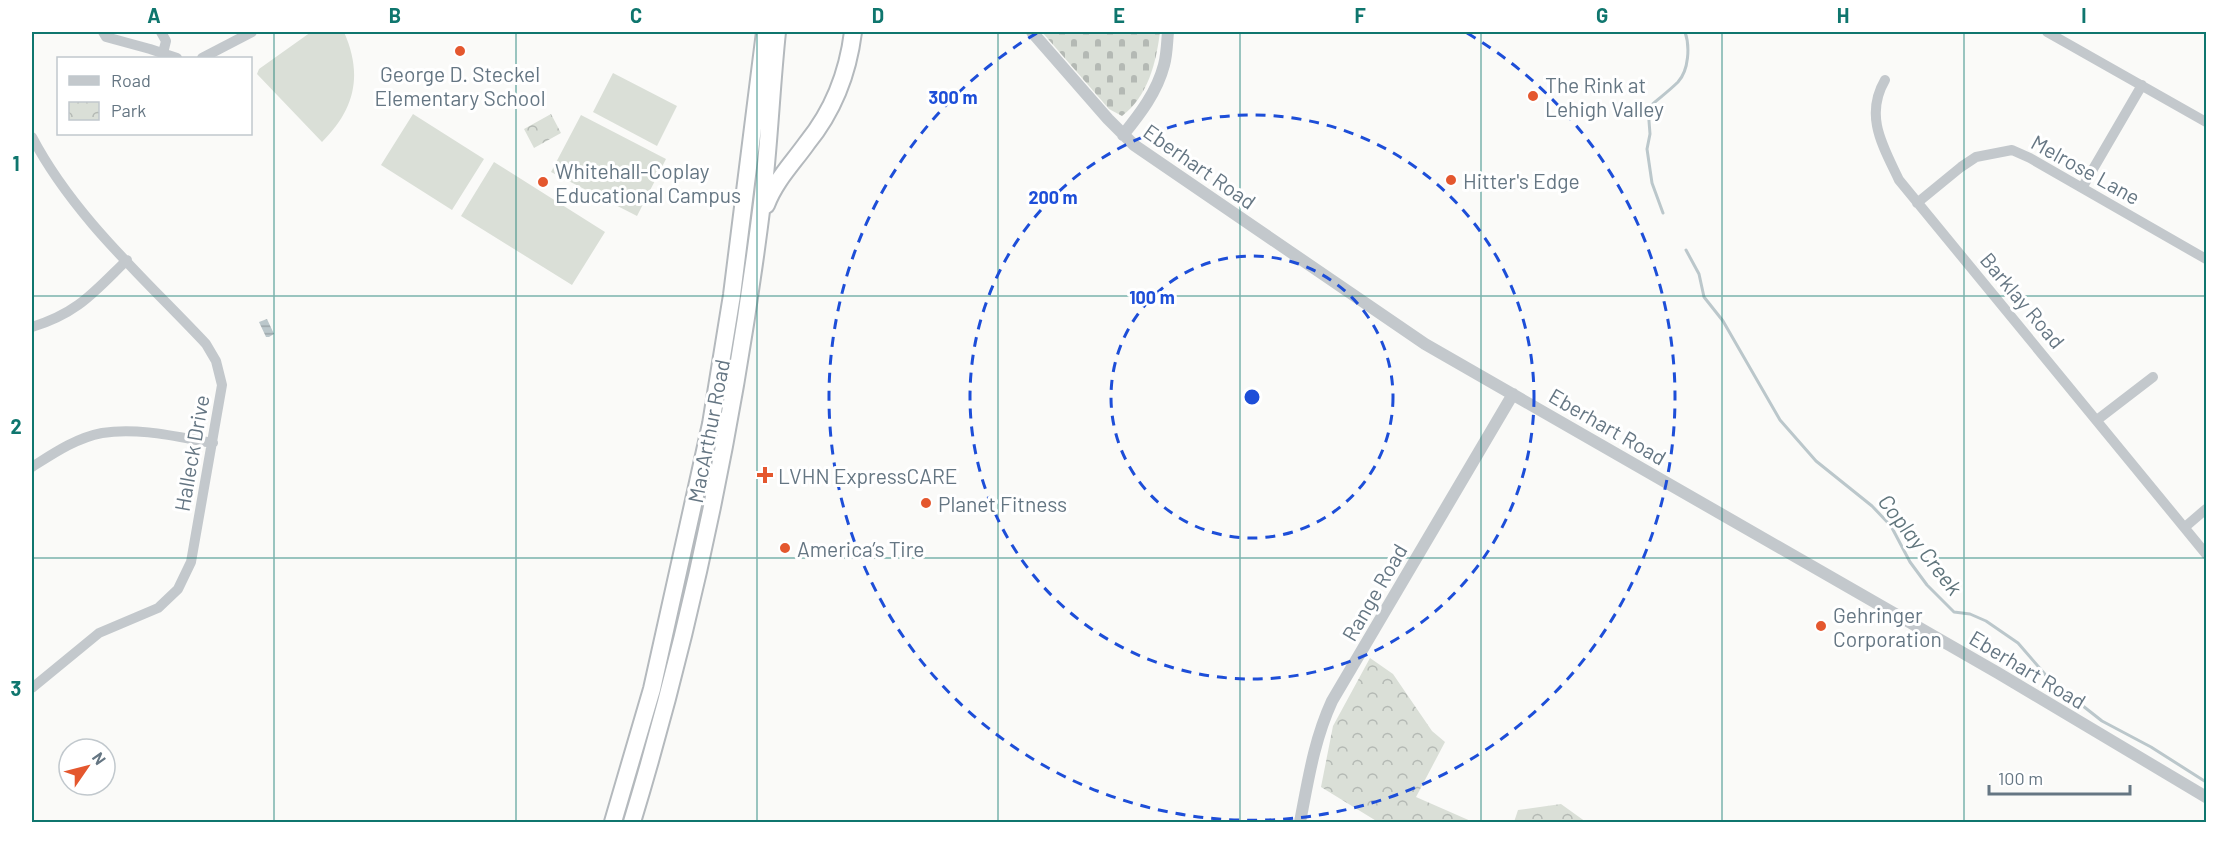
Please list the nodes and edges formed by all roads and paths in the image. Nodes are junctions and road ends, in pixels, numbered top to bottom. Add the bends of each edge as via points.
1 (103, 32) edge
2 (161, 32) edge
3 (252, 32) edge
4 (765, 32) edge
5 (777, 32) edge
6 (853, 32) edge
7 (1032, 32) edge
8 (1168, 32) edge
9 (2047, 32) edge
10 (163, 53) junction
11 (174, 57) edge
12 (204, 57) edge
13 (1884, 80) dead end
14 (2142, 85) junction
15 (2206, 122) edge
16 (1123, 135) junction
17 (32, 137) edge
18 (42, 157) junction
19 (32, 164) edge
20 (2082, 188) junction
21 (1917, 203) junction
22 (758, 232) junction
23 (2206, 259) edge
24 (127, 260) junction
25 (32, 327) edge
26 (2153, 377) dead end
27 (1513, 394) junction
28 (2097, 420) junction
29 (213, 443) junction
30 (32, 467) edge
31 (2206, 509) edge
32 (2185, 527) junction
33 (2206, 554) edge
34 (32, 688) edge
35 (2206, 797) edge
36 (613, 822) edge
37 (632, 822) edge
38 (1300, 822) edge

1 - 10 street via 106,37
2 - 10 street via 166,41
3 - 12 street
4 - 36 highway, MacArthur Road via 732,295 711,424 652,689
5 - 22 highway, MacArthur Road
6 - 22 highway via 848,60 832,103 771,192
7 - 16 street, Eberhart Road
8 - 16 street via 1164,65 1150,100
9 - 14 street
10 - 11 street
13 - 21 street, Barklay Road via 1874,108 1876,126 1899,180
14 - 15 street
14 - 20 street
16 - 27 street, Eberhart Road via 1425,344
17 - 18 street, Halleck Drive
18 - 19 street
18 - 24 street, Halleck Drive via 81,211
20 - 21 street, Melrose Lane via 2012,150 1976,157
20 - 23 street, Melrose Lane
21 - 28 street, Barklay Road
22 - 37 highway, MacArthur Road via 716,489 663,716
24 - 25 street via 82,304
24 - 29 street, Halleck Drive via 206,344 216,361 222,395
26 - 28 street
27 - 35 street, Eberhart Road
27 - 38 street, Range Road via 1332,701 1315,747
28 - 32 street, Barklay Road
29 - 30 street via 147,432 104,433 71,443
29 - 34 street, Halleck Drive via 191,562 178,590 158,608 99,633
31 - 32 street
32 - 33 street, Barklay Road

